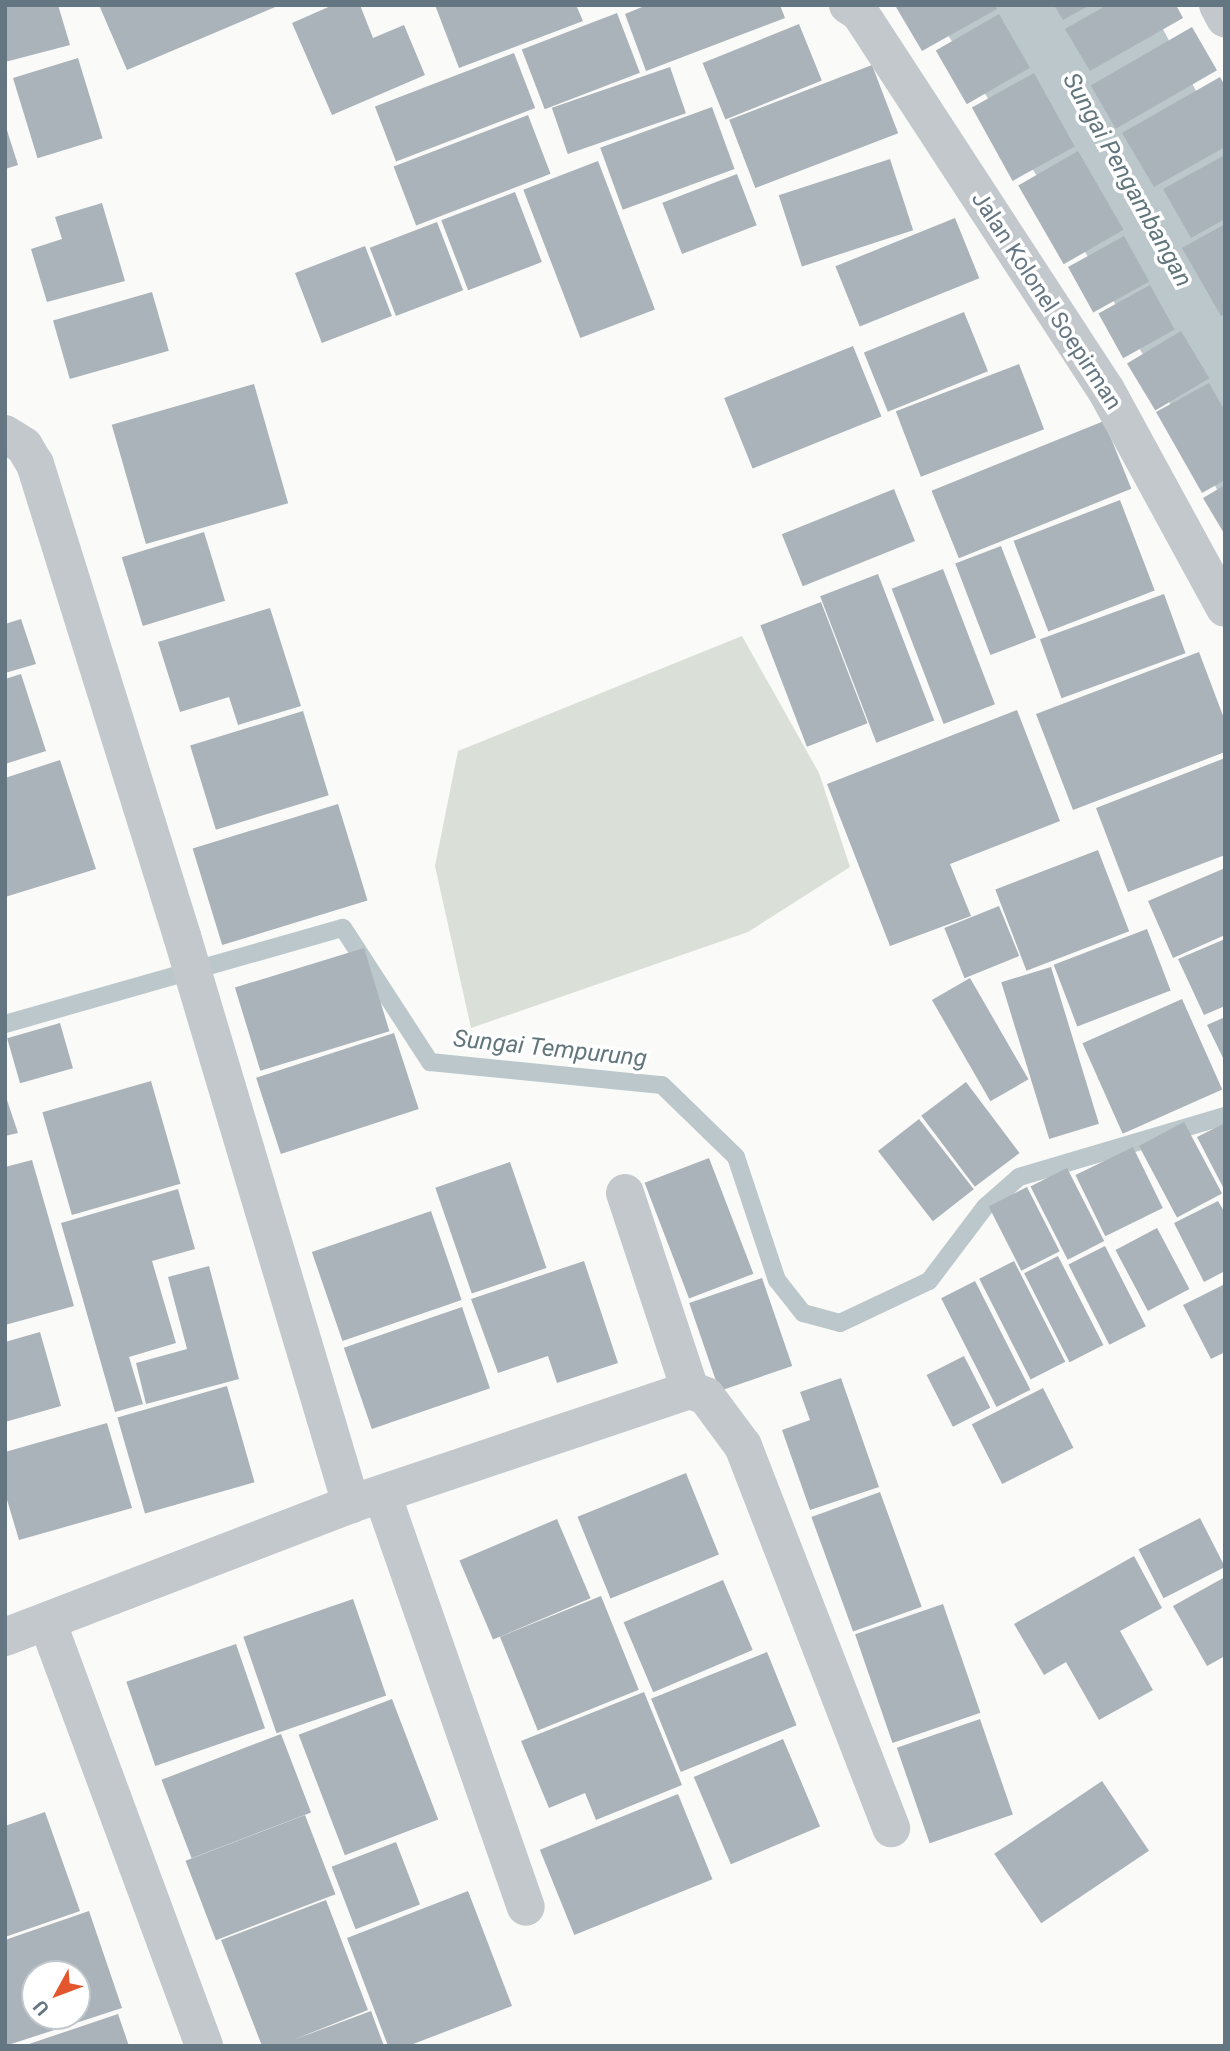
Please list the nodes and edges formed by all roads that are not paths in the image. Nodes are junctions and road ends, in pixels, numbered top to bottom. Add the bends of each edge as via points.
1 (848, 5) edge
2 (1218, 5) edge
3 (1225, 18) edge
4 (5, 434) edge
5 (1225, 608) edge
6 (625, 1193) dead end
7 (690, 1390) junction
8 (367, 1499) junction
9 (47, 1621) junction
10 (5, 1637) edge
11 (891, 1828) dead end
12 (526, 1907) dead end
13 (204, 2046) edge

1 - 5 street, Jalan Kolonel Soepirman via 860,13 1106,390
2 - 3 street
4 - 8 street via 24,446 35,464 206,1024
6 - 7 street
7 - 8 street
7 - 11 street via 706,1396 743,1446
8 - 9 street
8 - 12 street
9 - 10 street
9 - 13 street

